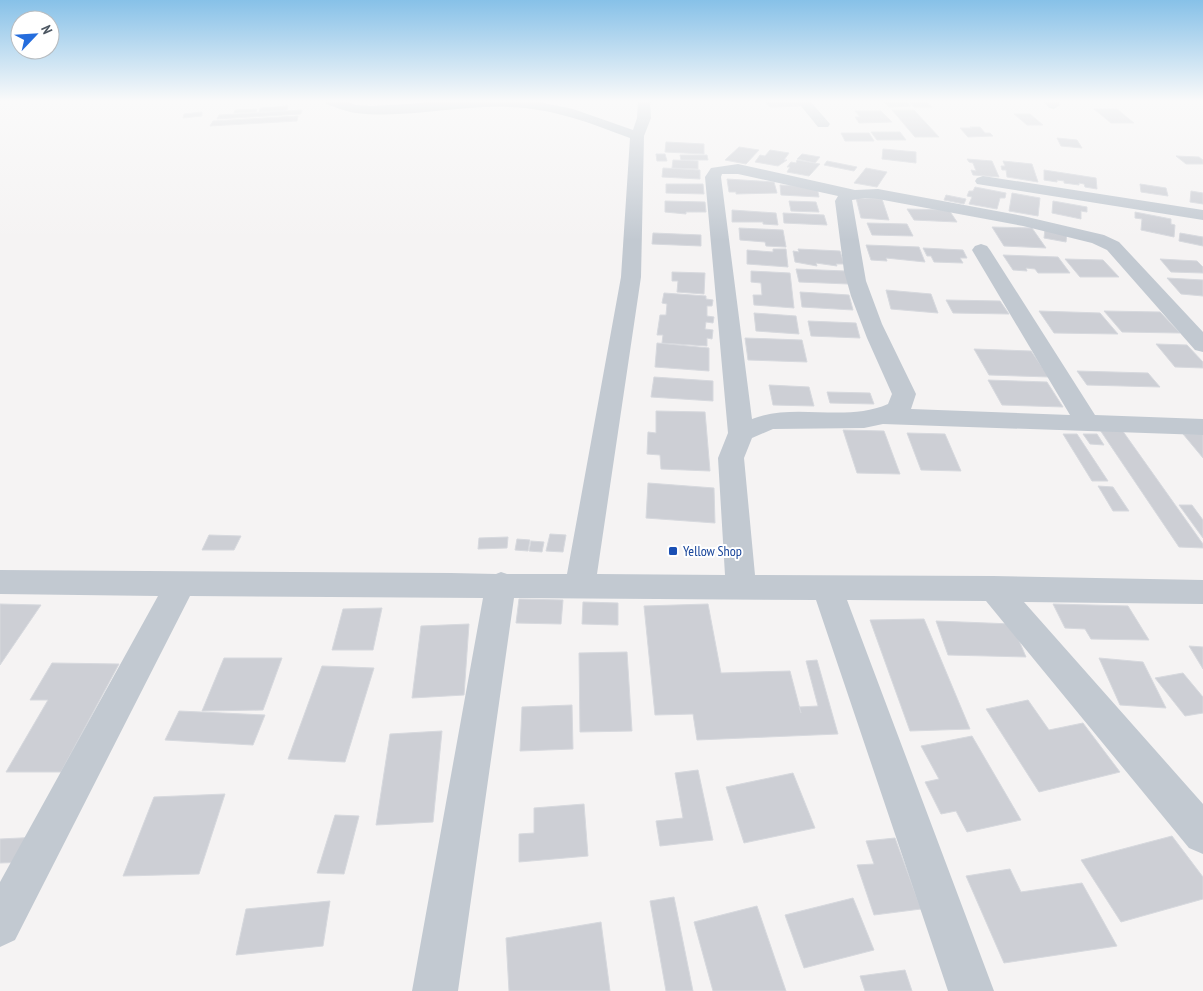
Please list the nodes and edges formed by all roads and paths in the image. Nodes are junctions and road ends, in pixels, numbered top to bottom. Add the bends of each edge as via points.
1 (637, 147) edge
2 (983, 181) dead end
3 (852, 194) junction
4 (1203, 215) edge
5 (981, 250) dead end
6 (1203, 345) edge
7 (883, 416) junction
8 (1087, 423) junction
9 (1203, 427) edge
10 (741, 433) junction
11 (0, 582) edge
12 (501, 584) junction
13 (180, 585) junction
14 (580, 585) junction
15 (741, 586) junction
16 (826, 587) junction
17 (994, 588) junction
18 (1203, 592) edge
19 (1203, 834) edge
20 (0, 925) edge
21 (435, 991) edge
22 (971, 991) edge

1 - 14 street via 631,277
2 - 4 street
3 - 6 street via 878,194 1023,221 1098,239 1113,246 1123,256
3 - 7 street via 843,201 856,279 874,330 904,394 899,409
3 - 10 street via 738,169 716,171 713,177
5 - 8 street
7 - 8 street
7 - 10 street via 864,420 770,421
8 - 9 street
10 - 15 street via 731,458
11 - 13 street
12 - 13 street
12 - 14 street
12 - 21 street
13 - 20 street
14 - 15 street
15 - 16 street
16 - 17 street
16 - 22 street
17 - 18 street
17 - 19 street

